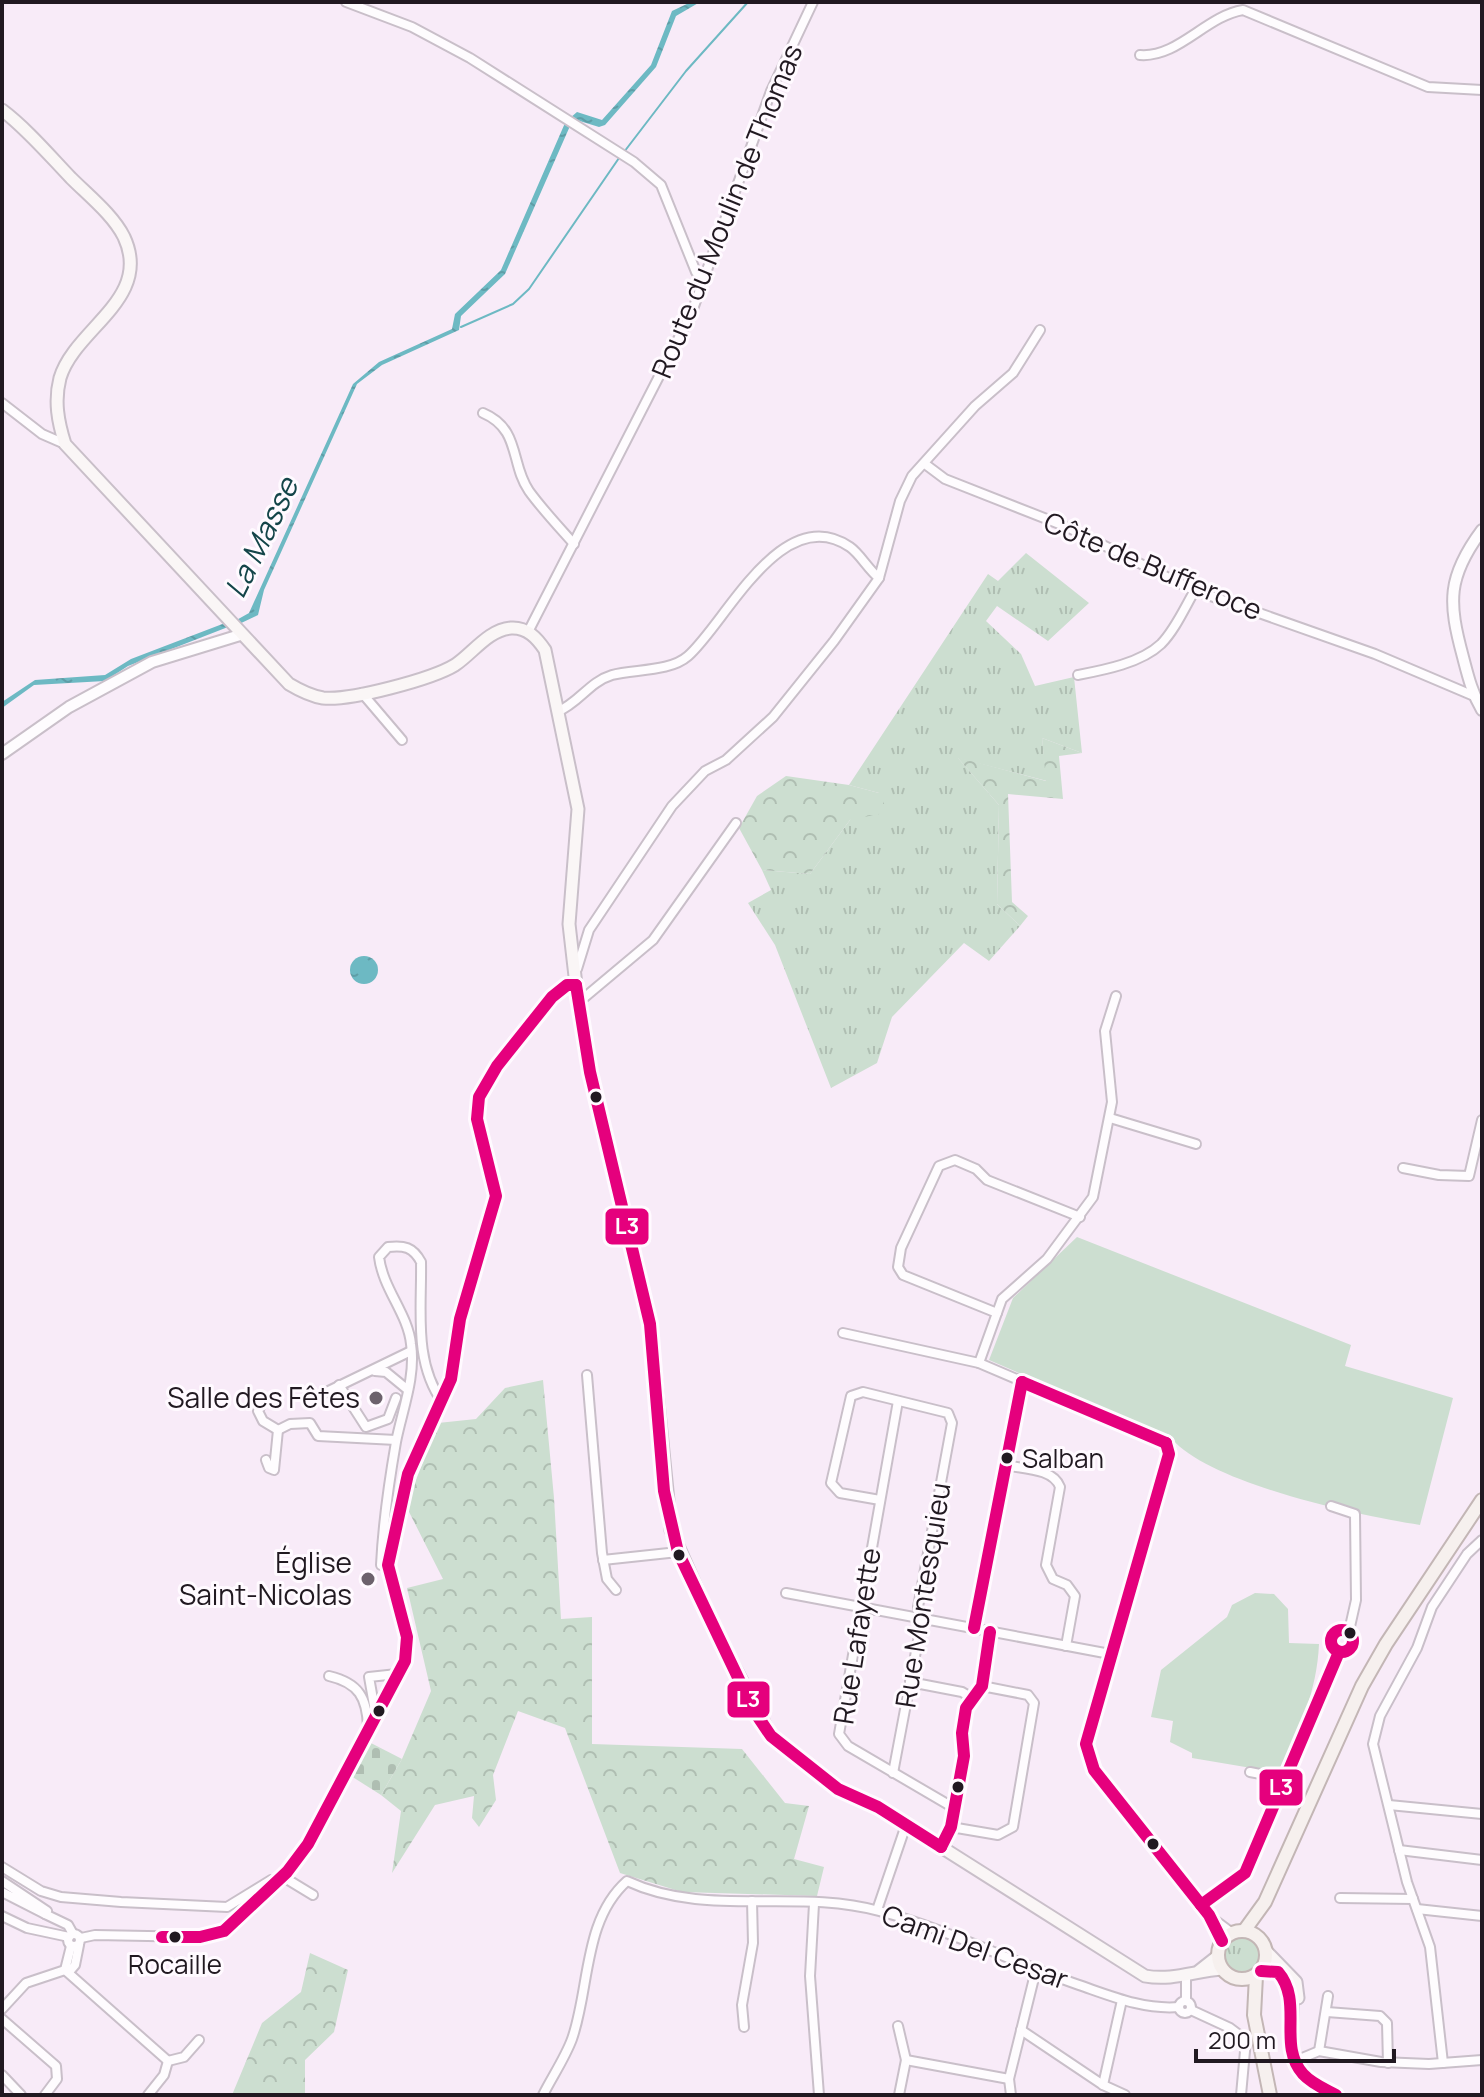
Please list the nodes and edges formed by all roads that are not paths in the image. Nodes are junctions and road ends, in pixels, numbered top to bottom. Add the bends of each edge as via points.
1 (346, 2) edge
2 (813, 2) edge
3 (1140, 55) dead end
4 (1482, 90) edge
5 (2, 110) edge
6 (703, 279) junction
7 (1040, 330) dead end
8 (2, 403) edge
9 (483, 413) dead end
10 (65, 444) junction
11 (925, 464) junction
12 (1482, 530) edge
13 (574, 544) junction
14 (879, 578) junction
15 (1195, 590) junction
16 (234, 627) junction
17 (528, 632) junction
18 (1078, 675) dead end
19 (361, 692) junction
20 (1474, 696) junction
21 (1482, 710) edge
22 (557, 712) junction
23 (402, 740) dead end
24 (2, 754) edge
25 (736, 823) dead end
26 (575, 972) junction
27 (576, 985) junction
28 (1116, 996) dead end
29 (579, 1002) junction
30 (1110, 1118) junction
31 (1482, 1120) edge
32 (1196, 1144) dead end
33 (1403, 1168) dead end
34 (1080, 1217) junction
35 (997, 1313) junction
36 (843, 1333) dead end
37 (411, 1351) junction
38 (979, 1363) junction
39 (373, 1371) junction
40 (587, 1375) dead end
41 (1022, 1382) junction
42 (339, 1385) junction
43 (408, 1390) junction
44 (272, 1398) dead end
45 (396, 1398) dead end
46 (312, 1399) dead end
47 (898, 1401) junction
48 (443, 1403) junction
49 (278, 1430) junction
50 (396, 1440) junction
51 (266, 1460) dead end
52 (1005, 1465) junction
53 (880, 1500) junction
54 (1482, 1500) edge
55 (1331, 1506) dead end
56 (1482, 1540) edge
57 (678, 1552) junction
58 (603, 1560) junction
59 (382, 1564) junction
60 (616, 1590) dead end
61 (786, 1593) dead end
62 (860, 1608) junction
63 (918, 1618) junction
64 (974, 1628) junction
65 (1349, 1631) junction
66 (990, 1632) junction
67 (1066, 1646) junction
68 (1339, 1652) junction
69 (1110, 1654) junction
70 (397, 1674) junction
71 (329, 1676) dead end
72 (910, 1682) junction
73 (982, 1686) junction
74 (972, 1698) junction
75 (375, 1715) junction
76 (368, 1728) junction
77 (1250, 1772) dead end
78 (893, 1773) junction
79 (1286, 1779) junction
80 (1389, 1805) junction
81 (954, 1808) junction
82 (1482, 1814) edge
83 (906, 1825) junction
84 (951, 1827) junction
85 (941, 1847) junction
86 (1399, 1850) junction
87 (1482, 1860) edge
88 (2, 1867) edge
89 (279, 1878) junction
90 (2, 1881) edge
91 (2, 1892) edge
92 (313, 1895) dead end
93 (1340, 1898) dead end
94 (1413, 1899) junction
95 (752, 1901) junction
96 (1265, 1902) junction
97 (814, 1904) junction
98 (1201, 1905) junction
99 (1417, 1909) junction
100 (877, 1910) junction
101 (45, 1914) junction
102 (2, 1916) edge
103 (1482, 1916) edge
104 (1233, 1935) junction
105 (1259, 1938) junction
106 (75, 1940) junction
107 (1266, 1951) junction
108 (1218, 1956) junction
109 (1222, 1969) junction
110 (1036, 1970) junction
111 (67, 1971) junction
112 (1199, 1971) junction
113 (1258, 1973) junction
114 (1186, 1976) junction
115 (1235, 1979) junction
116 (1328, 1996) dead end
117 (1122, 2000) junction
118 (1186, 2001) junction
119 (1179, 2007) junction
120 (2, 2009) edge
121 (1191, 2010) junction
122 (1327, 2012) junction
123 (1254, 2015) junction
124 (2, 2019) edge
125 (898, 2026) dead end
126 (744, 2027) dead end
127 (1021, 2030) junction
128 (199, 2040) dead end
129 (1291, 2046) junction
130 (1319, 2051) junction
131 (906, 2060) junction
132 (1482, 2060) edge
133 (168, 2061) junction
134 (1295, 2061) junction
135 (1388, 2063) junction
136 (1443, 2063) junction
137 (2, 2075) edge
138 (1009, 2079) junction
139 (1103, 2085) junction
140 (21, 2095) edge
141 (45, 2095) edge
142 (148, 2095) edge
143 (543, 2095) edge
144 (819, 2095) edge
145 (899, 2095) edge
146 (1011, 2095) edge
147 (1125, 2095) edge
148 (1241, 2095) edge
149 (1270, 2095) edge
150 (1336, 2095) edge

1 - 6 street via 438,41 634,162 661,185
2 - 6 street, Route du Moulin de Thomas via 771,91
3 - 4 street via 1156,56 1225,13 1243,10 1428,87
5 - 10 main road via 104,211 123,235 130,259 122,294 69,359 60,379 57,402
6 - 13 street, Route du Moulin de Thomas via 670,360
7 - 11 street via 1013,373 975,406
8 - 10 street via 42,434
9 - 13 street via 513,442 528,490
10 - 16 main road
11 - 14 street via 912,476 900,501
11 - 15 street, Côte de Bufferoce via 957,485 1067,527
12 - 20 street via 1456,573 1451,604
13 - 17 street, Route du Moulin de Thomas
14 - 22 street via 852,548 832,538 786,547 732,598 687,658 595,681
14 - 26 street via 773,717 726,760 705,771 672,806 589,930
15 - 18 street via 1154,649 1109,669
15 - 20 street, Côte de Bufferoce via 1375,654
16 - 19 main road via 303,693 324,698
16 - 24 street via 152,662 69,707
17 - 19 main road via 501,631 453,667
17 - 22 main road via 538,638 550,662
19 - 23 street
20 - 21 street
22 - 26 main road via 578,809 569,924
25 - 29 street via 653,940
26 - 27 main road
27 - 29 main road
27 - 48 street via 567,985 552,997 479,1097 477,1119 496,1196 460,1319
28 - 30 street via 1105,1031
29 - 57 main road via 596,1099 650,1324 664,1491
30 - 32 street
30 - 34 street via 1097,1185
31 - 33 street via 1469,1176
34 - 35 street via 1047,1259 1011,1287
34 - 35 street via 987,1180 955,1160 939,1166 901,1248 898,1267 903,1275
35 - 38 street
36 - 38 street
37 - 39 street
37 - 43 street
37 - 48 street via 381,1274 379,1257 388,1247 403,1245 421,1262 424,1360
38 - 41 street
39 - 42 street
39 - 43 street via 386,1372
40 - 58 street
41 - 52 street
41 - 69 street via 1166,1443 1169,1454
42 - 45 street via 366,1427 388,1419
42 - 46 street
43 - 50 street
44 - 49 street via 258,1411
47 - 53 street, Rue Lafayette
47 - 53 street via 863,1392 851,1396 831,1477 835,1491
47 - 63 street, Rue Montesquieu via 951,1416
48 - 59 street via 419,1447
49 - 50 street via 310,1423 318,1436
49 - 51 street via 274,1470
50 - 59 street
52 - 64 street
52 - 67 street via 1058,1481 1046,1565 1053,1579 1075,1596
53 - 62 street, Rue Lafayette
54 - 96 main road via 1362,1686
55 - 65 street via 1355,1514 1356,1600
56 - 80 street via 1432,1607 1376,1726 1373,1744
57 - 58 street
57 - 83 main road via 771,1736 838,1789
58 - 60 street
59 - 70 street via 408,1644
61 - 62 street
62 - 63 street
62 - 78 street, Rue Lafayette via 839,1734 848,1746
63 - 64 street
63 - 72 street, Rue Montesquieu
64 - 66 street
65 - 68 street via 1352,1648
65 - 68 street via 1333,1635 1332,1645
66 - 67 street
66 - 73 street
67 - 69 street
68 - 79 street
69 - 98 street via 1086,1744 1094,1770
70 - 75 street
70 - 75 street via 369,1677
71 - 76 street via 362,1692
72 - 74 street
72 - 78 street, Rue Montesquieu
73 - 74 street
73 - 84 street via 1028,1695 1034,1703 1015,1820 998,1835
74 - 81 street via 962,1729 965,1751
75 - 76 street
76 - 89 street via 308,1844
77 - 79 street
78 - 81 street, Rue Lafayette
79 - 98 street via 1245,1873
80 - 82 street
80 - 86 street
81 - 84 street
83 - 85 main road
83 - 100 street
84 - 85 street
85 - 114 main road via 1145,1976
86 - 87 street
86 - 94 street
88 - 89 street via 61,1897 227,1907
89 - 92 street
89 - 106 street via 229,1928 212,1935 95,1935
90 - 101 street
91 - 101 street
93 - 94 street
94 - 99 street
95 - 97 street, Cami Del Cesar
95 - 126 street
95 - 143 street, Cami Del Cesar via 686,1900 627,1881 615,1891 588,1958 572,2039
96 - 104 main road
96 - 105 main road
97 - 100 street, Cami Del Cesar
97 - 144 street via 810,1976
98 - 104 street
99 - 103 street
99 - 136 street via 1430,1947
100 - 110 street, Cami Del Cesar
101 - 106 street via 68,1925
102 - 106 street
104 - 105 main road
104 - 108 main road
105 - 107 main road
106 - 111 street
107 - 113 main road
107 - 129 main road via 1296,1982
108 - 109 main road
108 - 112 main road
109 - 112 main road
109 - 115 main road
110 - 117 street, Cami Del Cesar
110 - 127 street
111 - 120 street via 26,1983
111 - 133 street
112 - 114 main road
113 - 115 main road
113 - 123 main road
113 - 129 main road via 1278,1972 1291,1989
114 - 118 street
115 - 123 main road
116 - 122 street
117 - 119 street, Cami Del Cesar
117 - 139 street
118 - 119 street
118 - 121 street
119 - 121 street, Cami Del Cesar via 1184,2014
121 - 148 street, Cami Del Cesar via 1246,2040
122 - 130 street
122 - 135 street via 1380,2016 1387,2023
123 - 149 main road
124 - 141 street via 56,2066 57,2079
125 - 131 street
127 - 138 street
127 - 139 street
128 - 133 street via 184,2057
129 - 134 main road
130 - 134 street
130 - 135 street
131 - 138 street
131 - 145 street
132 - 136 street
133 - 142 street
134 - 150 main road via 1304,2075
135 - 136 street
137 - 140 street
138 - 146 street
139 - 147 street

